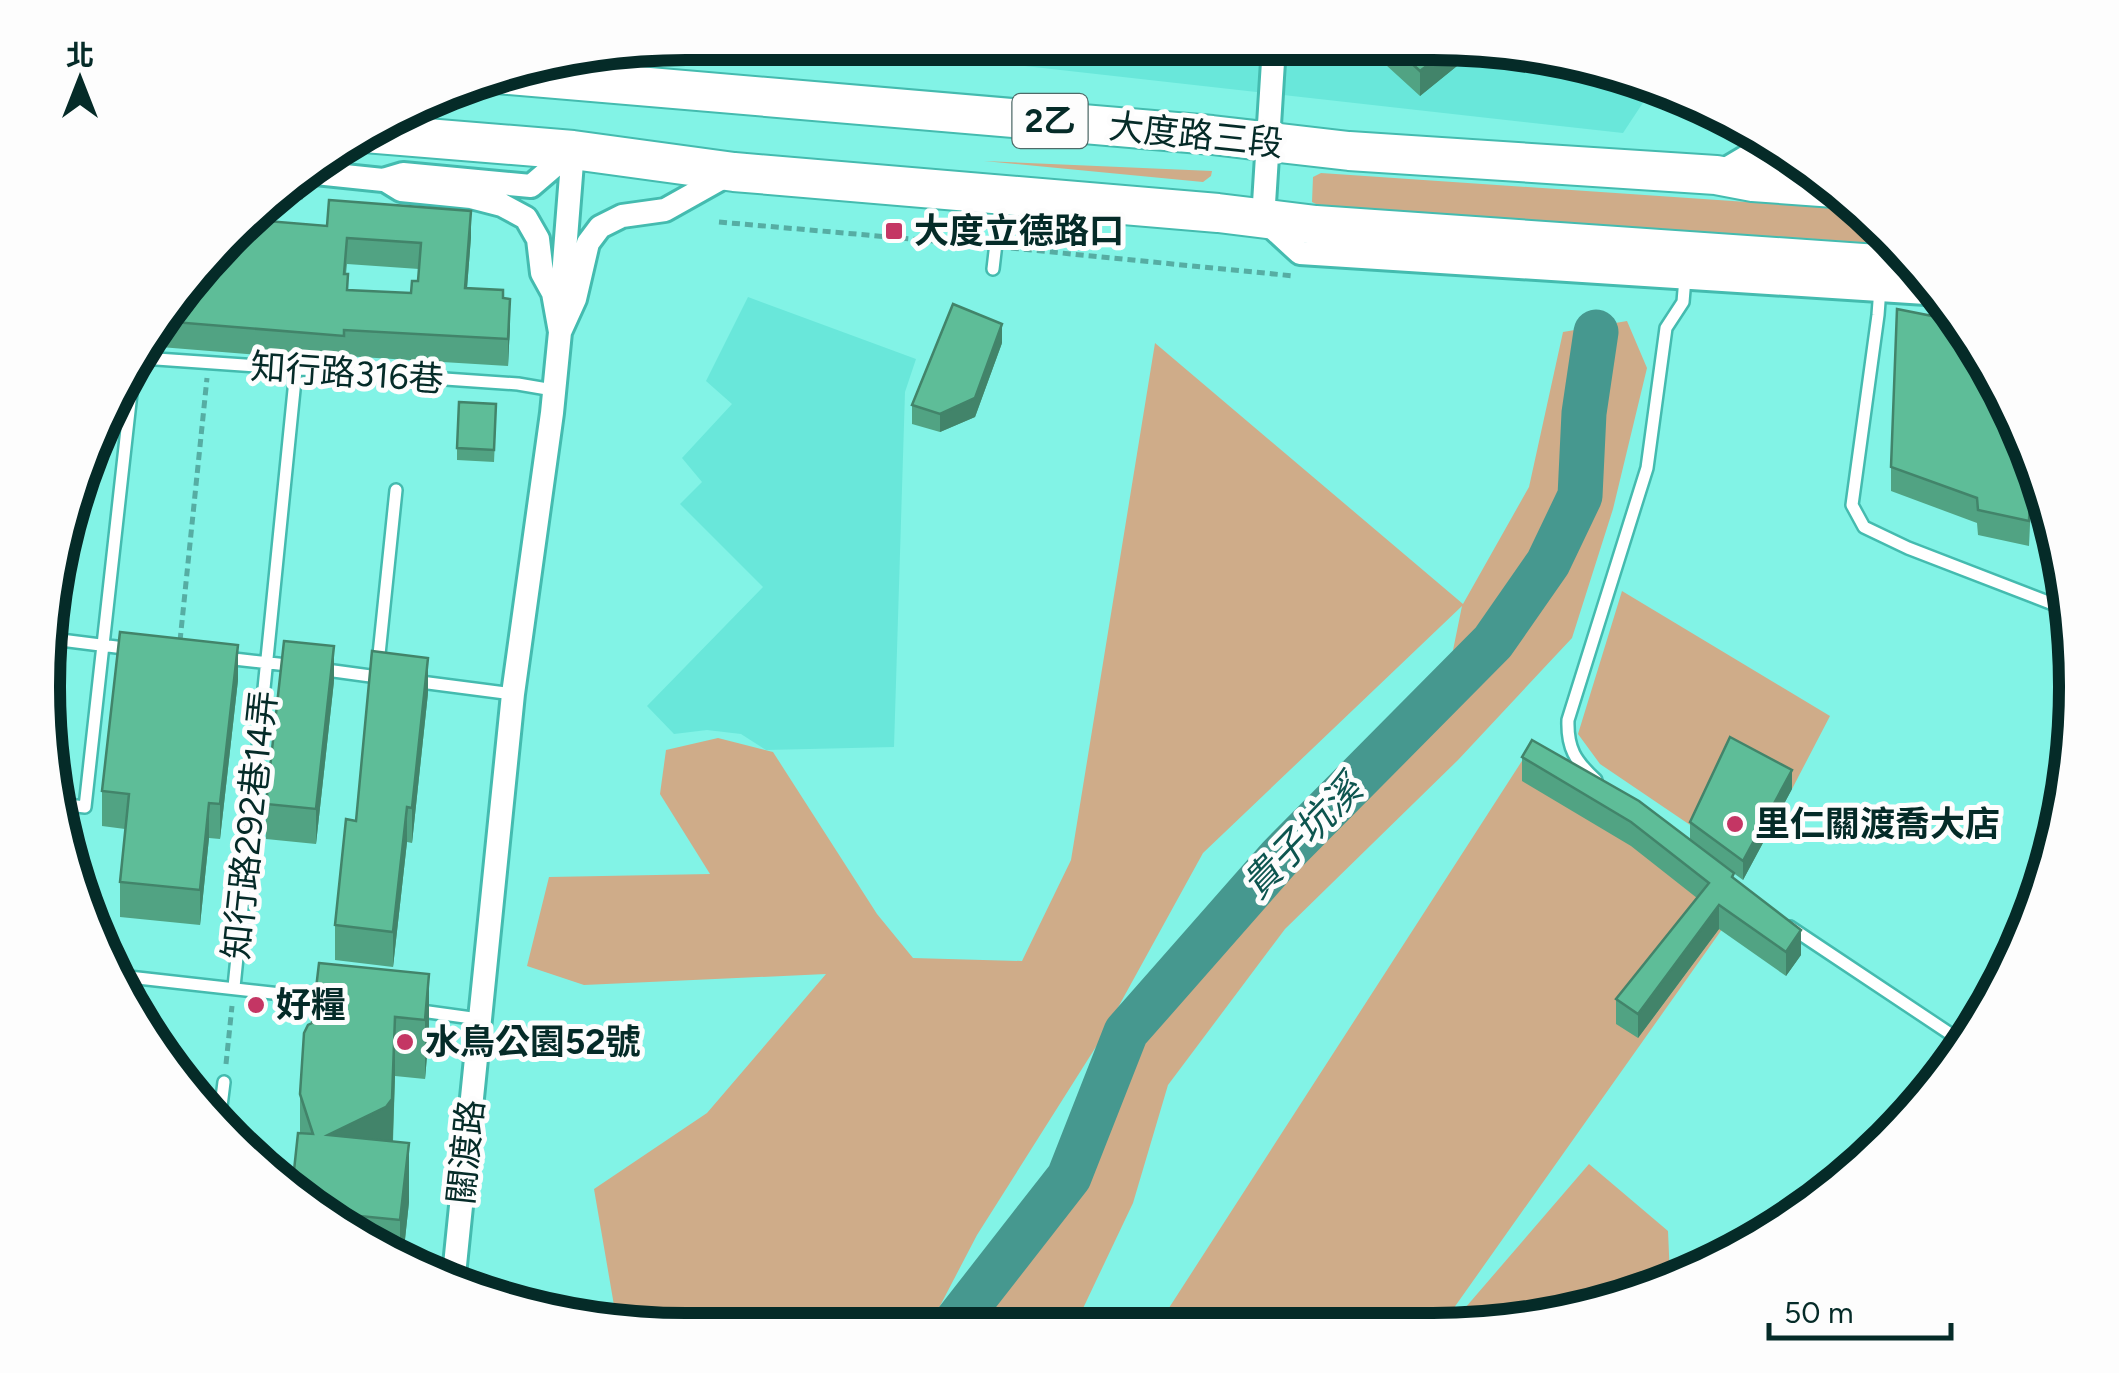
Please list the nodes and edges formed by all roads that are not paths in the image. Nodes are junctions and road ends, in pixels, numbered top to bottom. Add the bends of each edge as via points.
1 (1273, 60) edge
2 (539, 78) edge
3 (390, 135) edge
4 (1269, 141) junction
5 (573, 150) junction
6 (1766, 157) edge
7 (734, 172) junction
8 (326, 174) edge
9 (1716, 175) junction
10 (384, 180) junction
11 (1810, 186) edge
12 (1002, 195) junction
13 (1263, 219) junction
14 (1678, 268) junction
15 (993, 269) dead end
16 (1889, 273) edge
17 (1916, 287) edge
18 (552, 294) junction
19 (560, 332) junction
20 (153, 359) edge
21 (296, 370) junction
22 (552, 390) junction
23 (130, 400) edge
24 (396, 490) dead end
25 (2054, 605) edge
26 (62, 640) edge
27 (101, 646) junction
28 (140, 650) edge
29 (178, 654) edge
30 (266, 663) junction
31 (377, 677) junction
32 (513, 694) junction
33 (1607, 788) edge
34 (71, 805) edge
35 (1785, 923) edge
36 (132, 977) edge
37 (234, 987) junction
38 (332, 1000) edge
39 (392, 1007) edge
40 (479, 1020) junction
41 (1953, 1035) edge
42 (224, 1082) road end
43 (222, 1107) edge
44 (455, 1268) edge

1 - 4 street
2 - 4 main road, 大度路三段 / 2乙
3 - 5 main road, 2乙
4 - 9 main road, 大度路三段 / 2乙
4 - 13 street
5 - 7 main road, 2乙
5 - 10 street via 532,186 404,174
5 - 18 street via 563,276
6 - 9 street via 1748,156
7 - 12 main road, 2乙
7 - 19 street via 666,210 600,226 588,243 576,299
8 - 10 street
9 - 11 main road, 2乙
10 - 18 street via 401,190 502,205 526,218
12 - 13 main road, 2乙
12 - 15 lane
13 - 14 main road, 2乙
14 - 16 main road, 2乙
14 - 33 lane via 1683,302 1666,328 1647,468 1568,720 1567,739 1577,760
16 - 17 street
16 - 25 lane via 1852,505 1864,527
18 - 19 street
19 - 22 street, 關渡路
20 - 21 lane, 知行路316巷
21 - 22 lane, 知行路316巷
21 - 30 lane, 知行路292巷14弄
22 - 32 street, 關渡路
23 - 27 lane
24 - 31 lane
26 - 27 lane
27 - 28 lane
27 - 34 lane via 85,807
29 - 30 lane
30 - 31 lane
30 - 37 lane, 知行路292巷14弄
31 - 32 lane
32 - 40 street, 關渡路
35 - 41 lane
36 - 37 lane
37 - 38 lane
39 - 40 lane
40 - 44 street, 關渡路
42 - 43 lane

